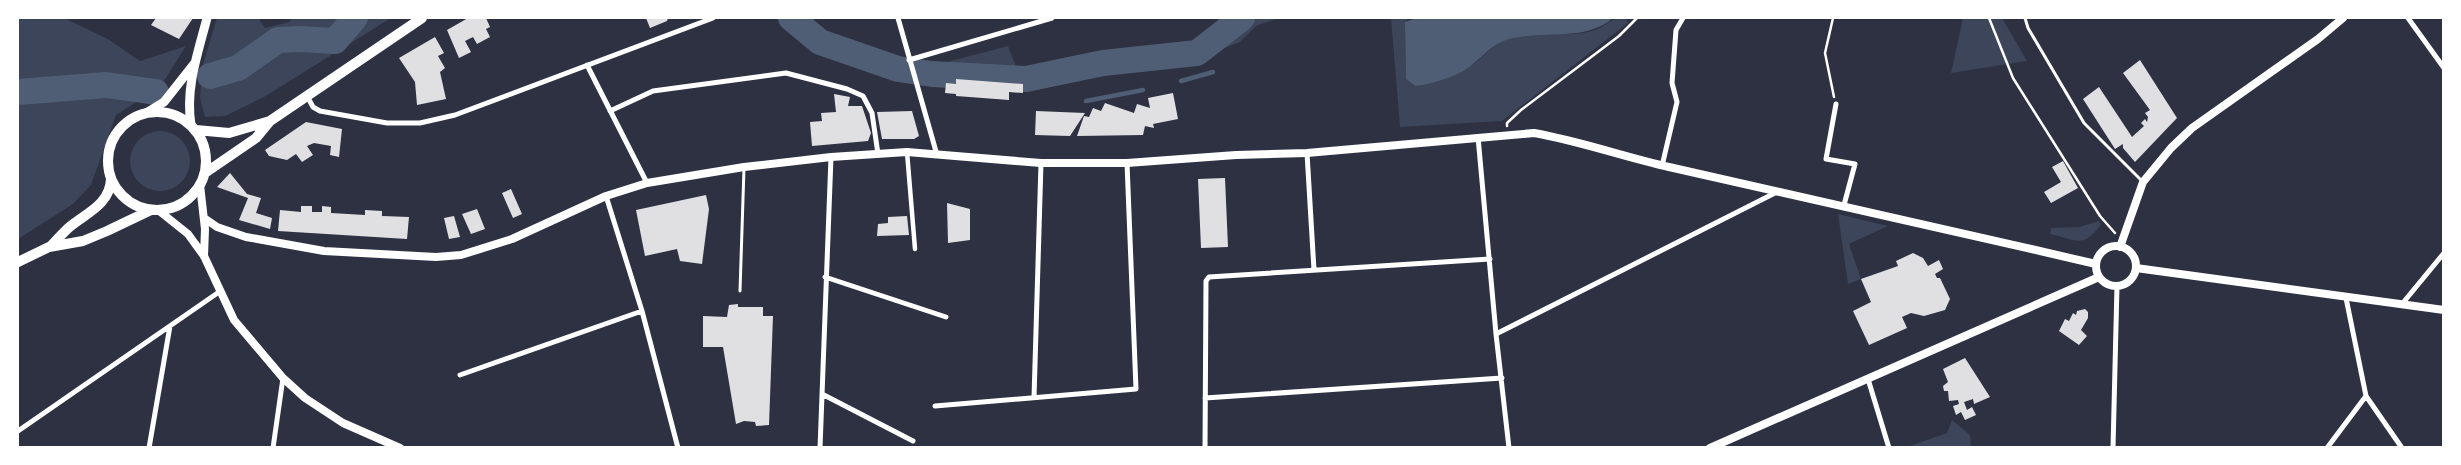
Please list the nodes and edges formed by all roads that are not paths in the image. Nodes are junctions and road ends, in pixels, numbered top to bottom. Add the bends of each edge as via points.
1 (207, 18) edge
2 (422, 18) edge
3 (713, 18) edge
4 (898, 18) edge
5 (1052, 18) edge
6 (1683, 18) edge
7 (2025, 18) edge
8 (2343, 18) edge
9 (2408, 18) edge
10 (910, 62) junction
11 (194, 64) junction
12 (587, 65) junction
13 (2444, 68) edge
14 (307, 96) junction
15 (1836, 104) road end
16 (610, 111) junction
17 (146, 112) junction
18 (270, 121) junction
19 (193, 127) junction
20 (1478, 137) junction
21 (907, 152) junction
22 (1307, 153) junction
23 (878, 154) junction
24 (937, 155) junction
25 (831, 157) junction
26 (1041, 163) junction
27 (1127, 163) junction
28 (1662, 166) junction
29 (744, 167) junction
30 (205, 173) junction
31 (111, 179) junction
32 (2143, 182) junction
33 (646, 183) junction
34 (200, 185) junction
35 (1779, 192) junction
36 (606, 196) junction
37 (1844, 205) junction
38 (154, 210) junction
39 (204, 218) junction
40 (49, 247) junction
41 (2120, 247) junction
42 (915, 249) dead end
43 (2444, 253) edge
44 (204, 256) junction
45 (1490, 259) junction
46 (18, 262) edge
47 (2096, 264) junction
48 (2136, 268) junction
49 (1314, 270) junction
50 (825, 277) junction
51 (2099, 277) junction
52 (2117, 286) junction
53 (740, 291) dead end
54 (219, 292) junction
55 (2346, 298) junction
56 (2402, 304) junction
57 (2444, 310) edge
58 (642, 311) junction
59 (946, 317) dead end
60 (170, 326) junction
61 (1496, 334) junction
62 (460, 375) dead end
63 (283, 378) junction
64 (1502, 378) junction
65 (1868, 379) junction
66 (822, 394) junction
67 (2366, 396) junction
68 (1034, 398) junction
69 (1205, 398) junction
70 (935, 406) dead end
71 (18, 431) edge
72 (913, 441) dead end
73 (391, 446) edge
74 (149, 448) edge
75 (273, 448) edge
76 (400, 448) edge
77 (678, 448) edge
78 (820, 448) edge
79 (1205, 448) edge
80 (1510, 448) edge
81 (1710, 448) edge
82 (1889, 448) edge
83 (2113, 448) edge
84 (2328, 448) edge
85 (2402, 448) edge

1 - 11 main road
2 - 14 main road
3 - 12 street
4 - 10 street
5 - 10 street
6 - 28 street via 1676,30 1672,83 1677,102
7 - 32 lane via 2084,123
8 - 32 street via 2192,128
9 - 13 street
10 - 24 street
11 - 17 main road via 164,102
11 - 19 main road via 189,102
12 - 14 street via 455,115 420,122 386,122 320,111 313,107
12 - 16 street
14 - 18 main road
15 - 37 street via 1826,159 1854,164
16 - 23 street via 653,91 786,73 863,96 872,113
16 - 33 street
17 - 19 main road via 162,111
17 - 31 main road via 129,120 112,139 108,164
18 - 19 main road via 229,132
18 - 30 main road via 256,138
19 - 30 main road via 203,143
20 - 22 street
20 - 28 street via 1534,133
20 - 45 street
21 - 23 street
21 - 24 street
21 - 42 street
22 - 27 street
22 - 49 street
23 - 25 street
24 - 26 street
25 - 29 street
25 - 50 street
26 - 27 street
26 - 68 street
27 - 68 street via 1136,389
28 - 35 street
29 - 33 street
29 - 53 lane
30 - 34 main road
31 - 38 main road via 125,198
31 - 40 main road via 106,196 98,207
32 - 41 street
33 - 36 street
34 - 38 main road via 182,203
34 - 39 street
35 - 37 street
35 - 61 street
36 - 39 street via 512,239 461,255 324,251 246,237
36 - 58 street
37 - 47 street
38 - 40 main road via 83,241
38 - 44 street via 183,227
39 - 44 street
40 - 46 main road
41 - 47 street via 2107,249
41 - 48 street via 2132,254
43 - 56 street
44 - 54 street
45 - 49 street
45 - 61 street
47 - 51 street
48 - 52 street via 2130,281
48 - 55 street
49 - 69 street via 1209,277 1206,281
50 - 59 street
50 - 66 street
51 - 52 street
51 - 65 street
52 - 83 street
54 - 60 street
54 - 63 street via 239,328
55 - 56 street
55 - 67 street
56 - 57 street
58 - 62 street
58 - 77 street
60 - 71 street
60 - 74 street
61 - 64 street
63 - 73 street via 305,398 343,422
63 - 75 street
64 - 69 street
64 - 80 street
65 - 81 street
65 - 82 street
66 - 72 street
66 - 78 street
67 - 84 street
67 - 85 street
68 - 70 street
69 - 79 street
73 - 76 street

